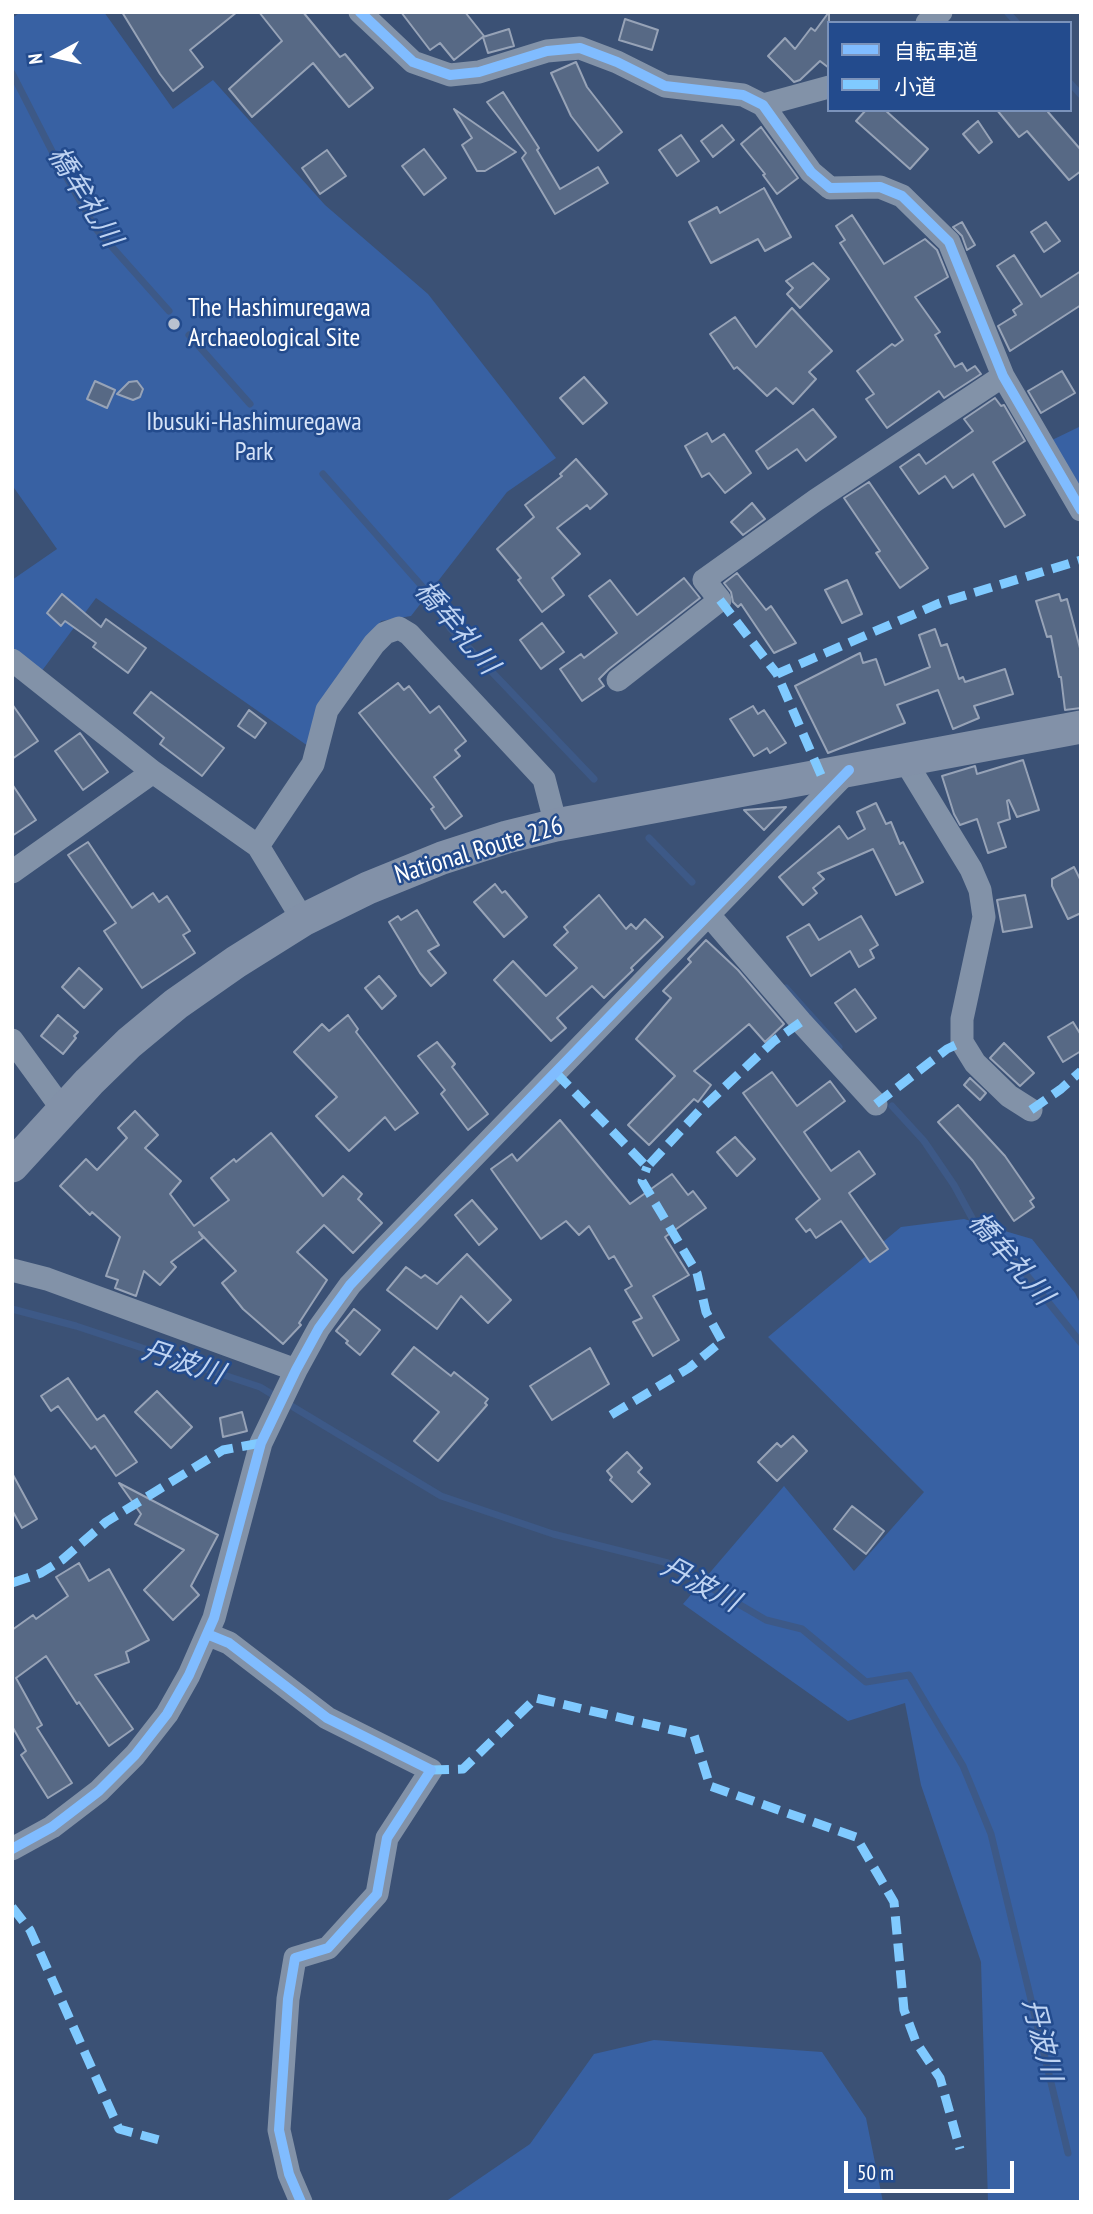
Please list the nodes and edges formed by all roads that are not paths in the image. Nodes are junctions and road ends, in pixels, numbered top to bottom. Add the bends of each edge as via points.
1 (360, 12) edge
2 (827, 88) edge
3 (763, 105) junction
4 (1003, 376) junction
5 (1081, 510) edge
6 (12, 660) edge
7 (618, 680) dead end
8 (1081, 727) edge
9 (904, 759) junction
10 (849, 770) junction
11 (153, 772) junction
12 (556, 825) junction
13 (258, 846) junction
14 (12, 872) edge
15 (709, 915) junction
16 (303, 920) junction
17 (12, 1040) edge
18 (876, 1104) dead end
19 (63, 1110) junction
20 (1031, 1110) dead end
21 (12, 1166) edge
22 (12, 1270) edge
23 (293, 1374) junction
24 (207, 1634) junction
25 (12, 1849) edge
26 (301, 2202) edge

1 - 3 street via 413,62 450,75 479,72 547,51 580,48 665,86 730,92
2 - 3 street
3 - 4 street via 811,172 830,188 880,187 902,196 948,242
4 - 5 street
4 - 7 street via 705,580 720,600
6 - 11 street
8 - 9 highway, National Route 226
9 - 10 highway, National Route 226
9 - 20 street via 980,890 984,917 962,1019 962,1042 975,1063
10 - 12 highway, National Route 226
10 - 15 street
11 - 13 street
11 - 14 street
12 - 13 street via 544,779 399,628 374,644 327,710 313,764
12 - 16 highway, National Route 226 via 442,858
13 - 16 street
15 - 18 street
15 - 23 street via 380,1252 335,1307
16 - 19 highway, National Route 226 via 176,1004 129,1043
17 - 19 street
19 - 21 highway, National Route 226
22 - 23 street via 47,1279
23 - 24 street via 261,1443
24 - 25 street via 167,1714 135,1755 99,1791 52,1827
24 - 26 street via 229,1643 327,1718 431,1770 387,1839 377,1894 328,1948 295,1958 279,2130

